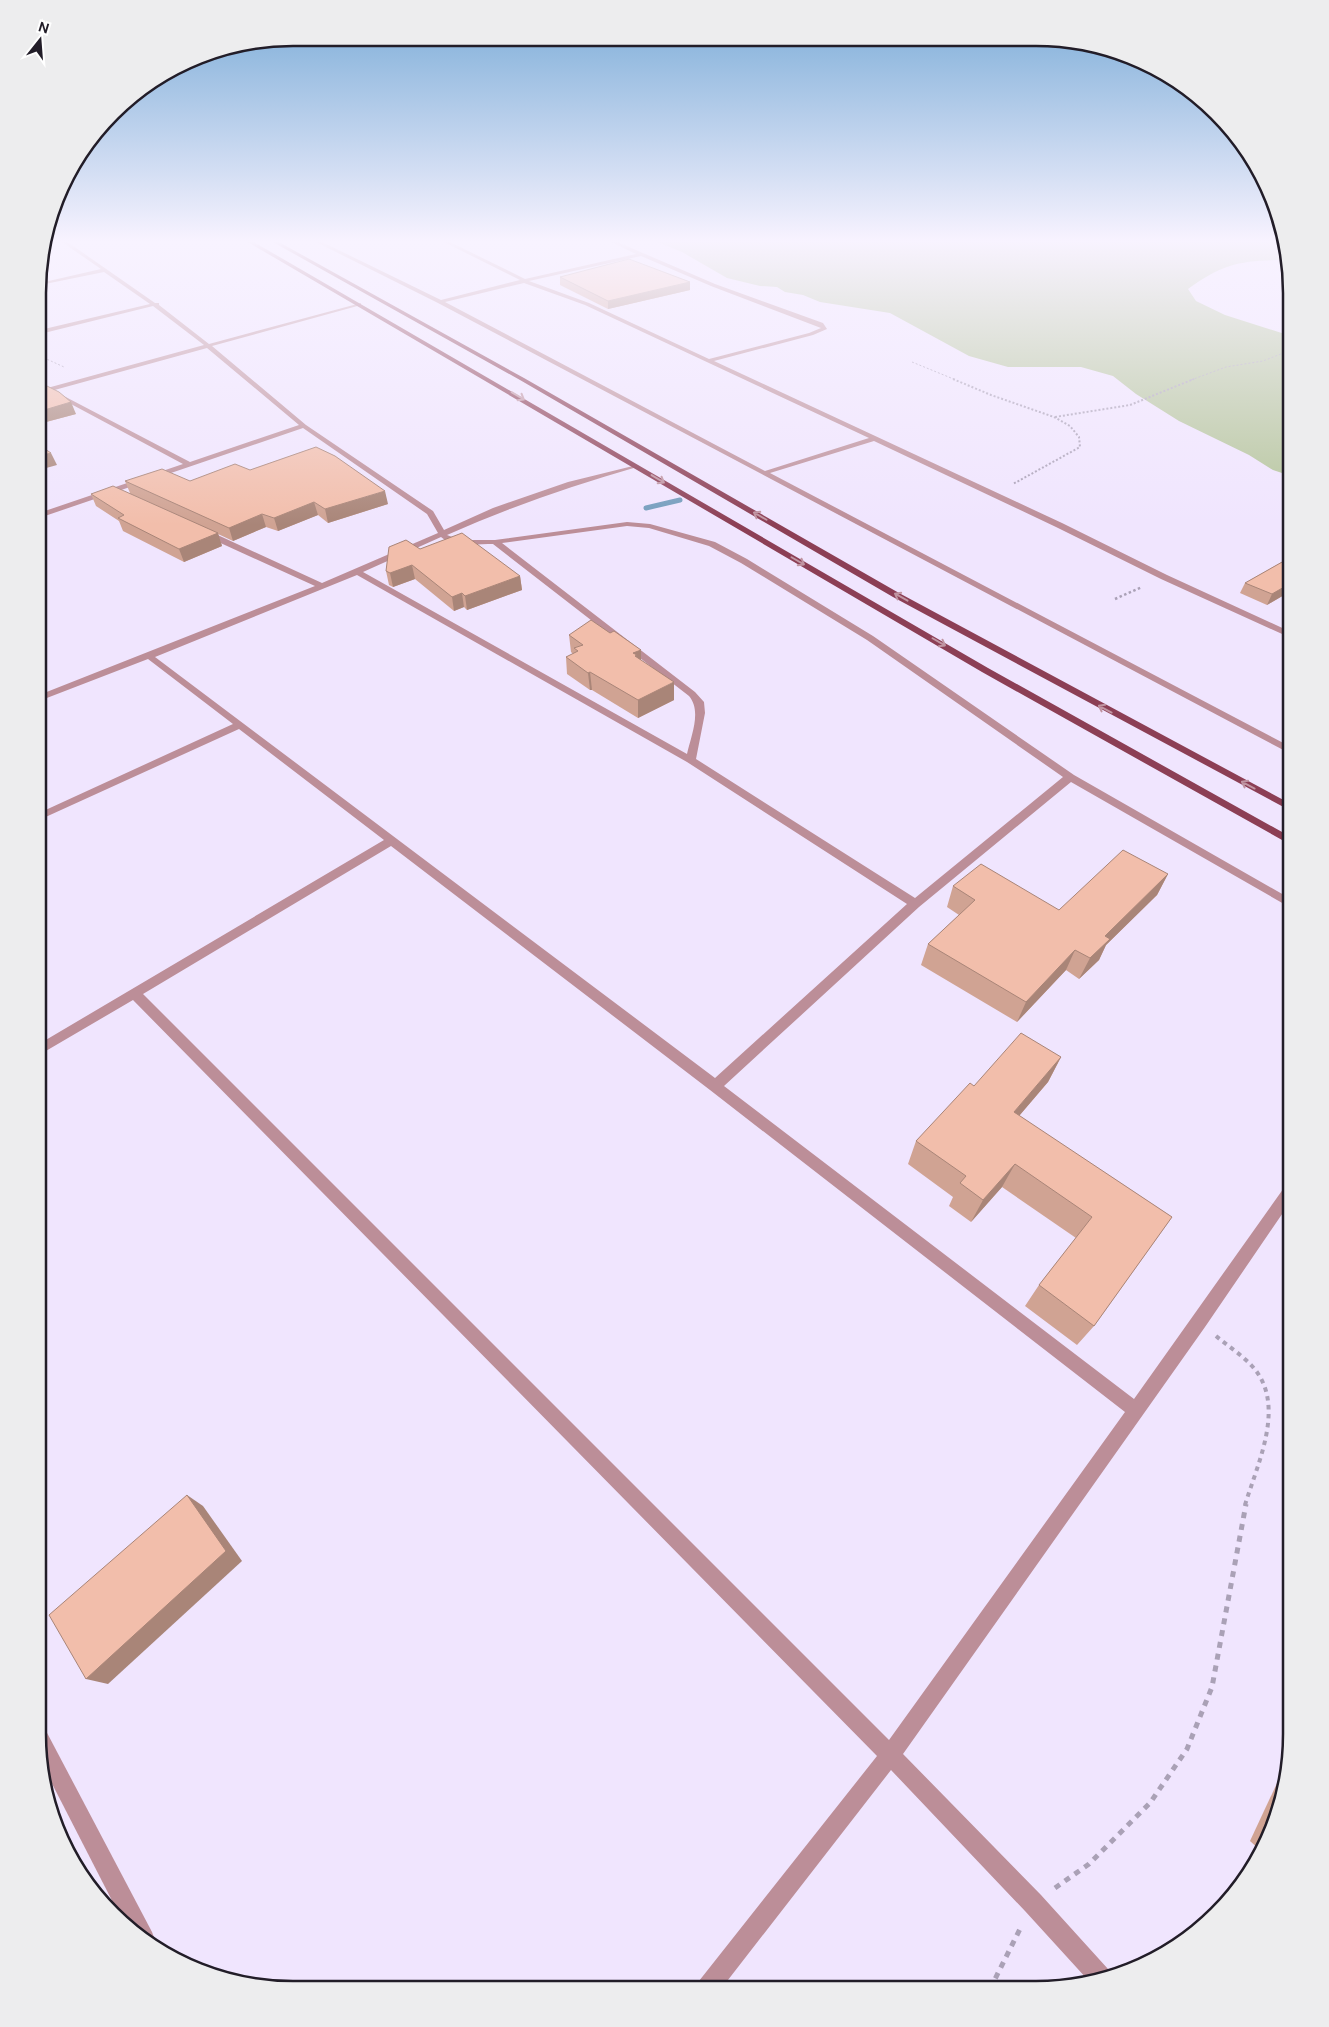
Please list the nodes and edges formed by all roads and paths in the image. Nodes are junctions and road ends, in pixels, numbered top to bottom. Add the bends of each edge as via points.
1 (198, 336) edge
2 (241, 336) edge
3 (414, 336) edge
4 (444, 336) edge
5 (504, 336) edge
6 (653, 336) edge
7 (805, 336) edge
8 (209, 344) junction
9 (1283, 353) edge
10 (708, 361) junction
11 (912, 362) dead end
12 (46, 390) edge
13 (46, 392) edge
14 (1054, 417) junction
15 (304, 426) junction
16 (874, 439) junction
17 (189, 464) junction
18 (635, 466) junction
19 (764, 473) junction
20 (112, 490) junction
21 (121, 494) edge
22 (992, 494) junction
23 (46, 514) edge
24 (200, 530) edge
25 (442, 534) junction
26 (495, 542) junction
27 (357, 572) junction
28 (322, 586) junction
29 (1283, 631) edge
30 (149, 656) junction
31 (46, 695) edge
32 (239, 725) junction
33 (1283, 747) edge
34 (691, 760) junction
35 (1070, 777) junction
36 (1283, 804) edge
37 (46, 814) edge
38 (1283, 837) edge
39 (391, 841) junction
40 (1283, 899) edge
41 (915, 904) junction
42 (134, 993) junction
43 (46, 1045) edge
44 (715, 1086) junction
45 (1283, 1205) edge
46 (1199, 1322) junction
47 (1136, 1410) junction
48 (47, 1754) edge
49 (890, 1755) junction
50 (1033, 1903) junction
51 (136, 1924) edge
52 (1096, 1973) edge
53 (713, 1981) edge
54 (994, 1981) edge

1 - 8 street
2 - 8 street
3 -> 18 main road
36 -> 4 main road via 905,600
5 - 19 street
6 - 10 street
7 - 10 street
8 - 12 street
8 - 15 street
9 - 14 path via 1216,371 1130,405
10 - 16 street
11 - 14 path
13 - 17 street
14 - 22 path via 1075,431 1080,447
15 - 17 street
15 - 25 street via 430,513
16 - 19 street
16 - 22 street
17 - 20 street
18 - 25 street via 533,496
18 -> 38 main road via 986,670
19 - 33 street
20 - 21 street
20 - 23 street
22 - 29 street
24 - 28 street
25 - 26 street via 460,542
25 - 27 street
26 - 34 street via 692,694 699,702 700,713
26 - 35 street via 627,524 669,530 712,544 870,638
27 - 28 street
27 - 34 street
28 - 30 street
30 - 31 street
30 - 32 street
32 - 37 street
32 - 39 street
34 - 41 street
35 - 40 street
35 - 41 street
39 - 42 street
39 - 44 street
41 - 44 street
42 - 43 street
42 - 49 street
44 - 47 street
45 - 46 street
46 - 47 street
46 - 50 path via 1252,1366 1267,1389 1270,1410 1242,1517 1212,1686 1187,1749 1150,1803 1089,1864
47 - 49 street
48 - 51 street
49 - 50 street
49 - 53 street
50 - 52 street
50 - 54 path

